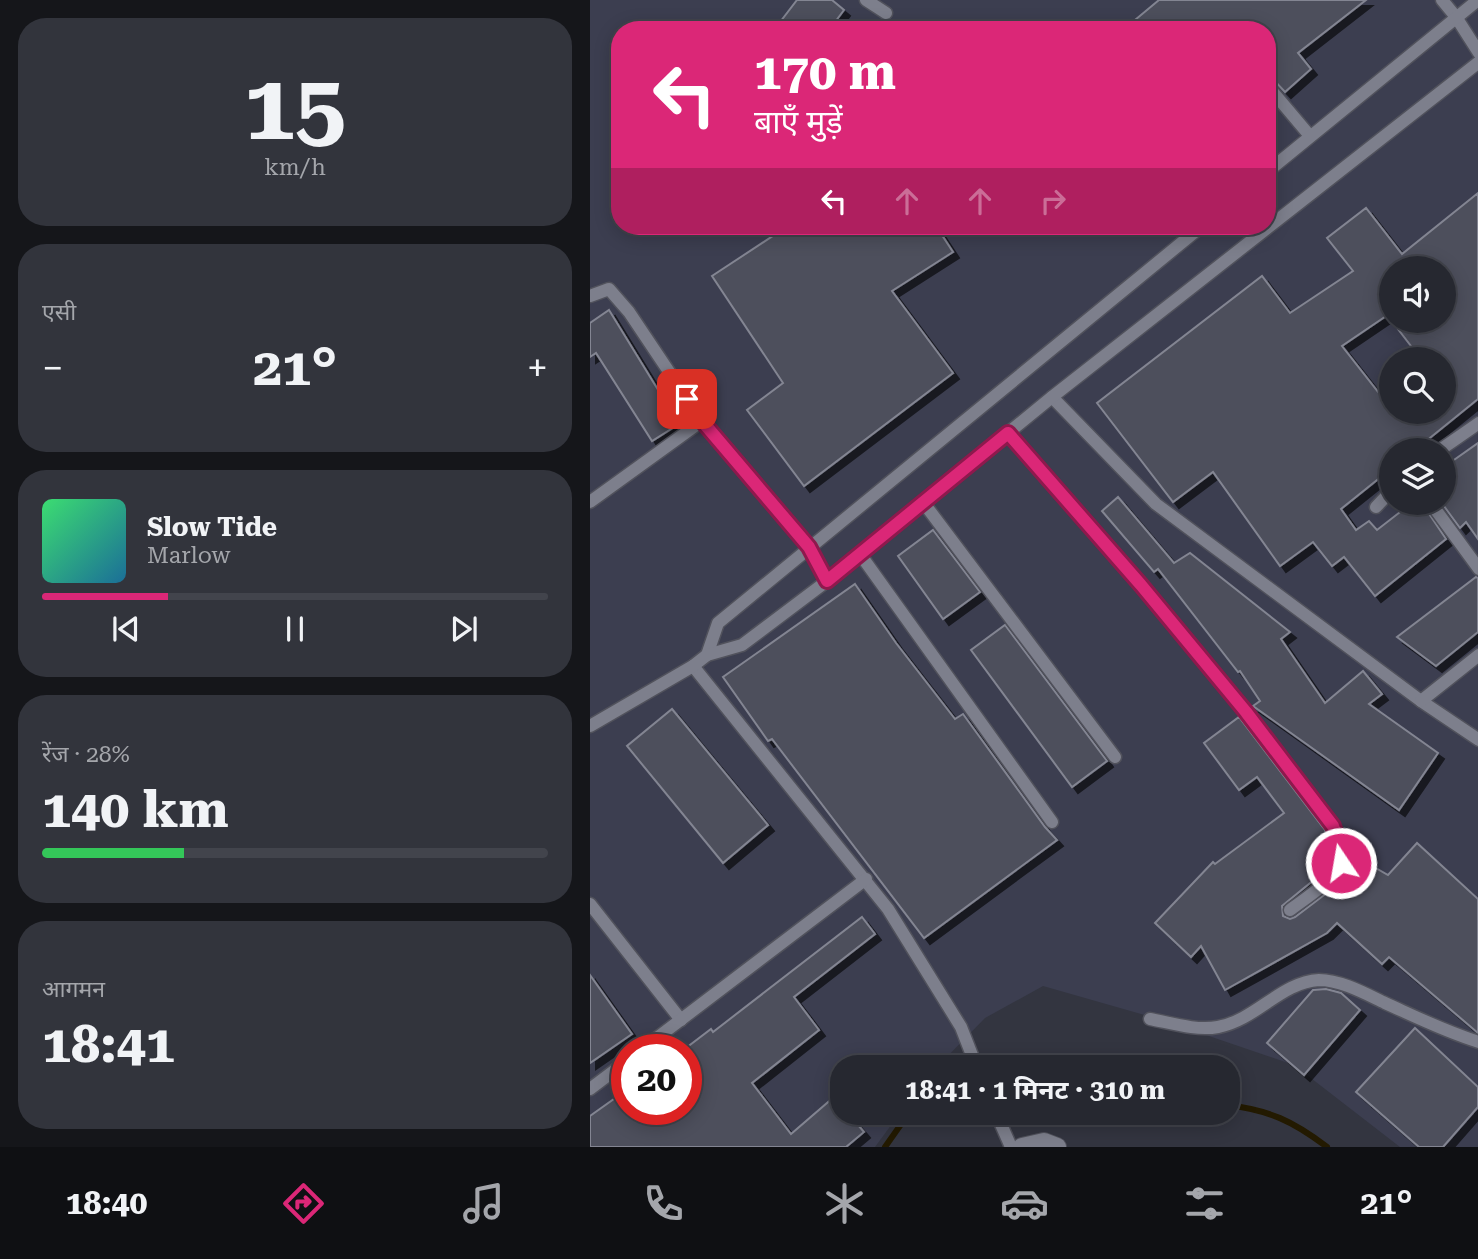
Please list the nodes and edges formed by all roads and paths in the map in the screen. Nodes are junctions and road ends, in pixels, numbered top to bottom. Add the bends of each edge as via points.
1 (866, 0) edge
2 (1442, 0) edge
3 (1478, 0) edge
4 (886, 13) dead end
5 (1456, 17) junction
6 (1478, 52) edge
7 (1478, 62) edge
8 (1276, 96) edge
9 (1310, 136) junction
10 (1276, 164) edge
11 (1276, 221) edge
12 (1191, 235) edge
13 (1258, 235) edge
14 (590, 296) edge
15 (1052, 397) junction
16 (702, 421) junction
17 (1478, 423) edge
18 (1008, 433) junction
19 (1456, 439) edge
20 (590, 502) edge
21 (923, 502) junction
22 (1379, 504) edge
23 (1376, 507) dead end
24 (1439, 515) edge
25 (809, 547) junction
26 (860, 554) junction
27 (1478, 569) edge
28 (827, 581) junction
29 (707, 655) junction
30 (1478, 655) edge
31 (693, 666) junction
32 (1421, 701) junction
33 (590, 726) edge
34 (1478, 740) edge
35 (1115, 757) dead end
36 (1052, 822) dead end
37 (866, 879) junction
38 (590, 904) edge
39 (1290, 910) dead end
40 (1150, 1018) dead end
41 (681, 1020) junction
42 (662, 1034) edge
43 (1478, 1042) edge
44 (972, 1055) edge
45 (611, 1073) edge
46 (590, 1089) edge
47 (1001, 1125) edge
48 (1011, 1147) edge
49 (1022, 1147) edge
50 (1057, 1147) edge

1 - 4 lane
2 - 5 lane
3 - 5 lane
5 - 6 lane
5 - 9 lane
7 - 11 lane
8 - 9 lane
9 - 10 lane
12 - 25 lane
13 - 15 lane
14 - 16 lane via 609,289
15 - 18 lane
15 - 32 lane via 1156,503
16 - 20 lane
16 - 25 lane
17 - 19 lane
18 - 21 lane
18 - 39 lane via 1150,595 1333,826 1340,845 1341,863 1336,873
21 - 26 lane
21 - 35 lane
22 - 23 lane
24 - 27 lane
25 - 28 lane
25 - 29 lane via 718,623
26 - 28 lane
26 - 36 lane
28 - 29 lane via 742,645
29 - 31 lane
30 - 32 lane
31 - 33 lane
31 - 37 lane
32 - 34 lane
37 - 41 lane
37 - 44 lane via 961,1027
38 - 41 lane
40 - 43 lane via 1219,1027 1248,1016 1294,987 1320,980 1352,988
41 - 42 lane
45 - 46 lane
47 - 48 lane
49 - 50 street via 1044,1142

